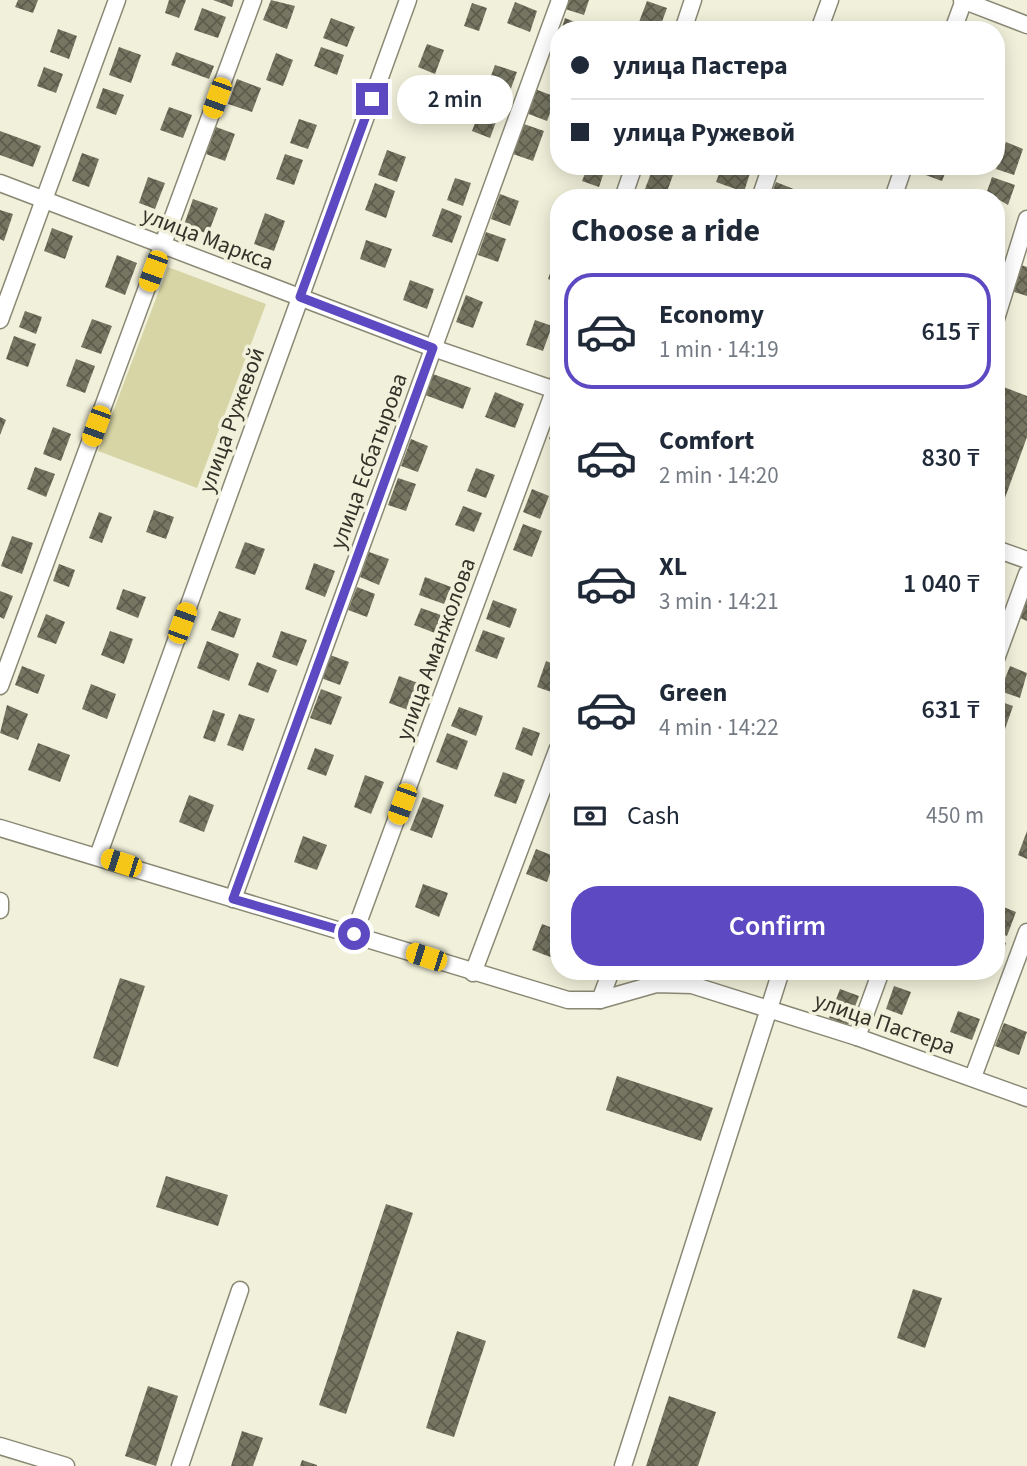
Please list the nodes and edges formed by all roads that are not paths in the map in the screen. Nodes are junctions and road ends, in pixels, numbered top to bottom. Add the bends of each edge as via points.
1 (117, 0) edge
2 (253, 0) edge
3 (408, 0) edge
4 (560, 0) edge
5 (693, 0) edge
6 (830, 0) edge
7 (963, 0) edge
8 (552, 21) edge
9 (686, 21) edge
10 (822, 21) edge
11 (956, 21) edge
12 (1027, 25) edge
13 (550, 27) edge
14 (0, 183) edge
15 (44, 199) junction
16 (1027, 219) edge
17 (163, 245) junction
18 (1005, 289) edge
19 (300, 297) junction
20 (0, 320) edge
21 (433, 348) junction
22 (550, 385) edge
23 (550, 406) edge
24 (1005, 552) edge
25 (1027, 561) edge
26 (1027, 574) edge
27 (1005, 634) edge
28 (0, 686) edge
29 (550, 768) edge
30 (0, 828) edge
31 (98, 856) junction
32 (233, 899) junction
33 (0, 901) edge
34 (0, 910) edge
35 (1027, 932) edge
36 (354, 934) junction
37 (473, 973) junction
38 (608, 980) edge
39 (778, 980) edge
40 (878, 980) edge
41 (600, 1000) junction
42 (769, 1009) junction
43 (857, 1037) junction
44 (973, 1077) junction
45 (1027, 1098) edge
46 (240, 1290) dead end
47 (0, 1446) edge
48 (66, 1466) edge
49 (180, 1466) edge
50 (623, 1466) edge

1 - 15 street
2 - 17 street
3 - 19 street, улица Ружевой
4 - 8 street, улица Есбатырова
5 - 9 street
6 - 10 street
7 - 11 street
7 - 12 street
13 - 21 street, улица Есбатырова
14 - 15 street, улица Маркса
15 - 17 street, улица Маркса
15 - 20 street
16 - 18 street
17 - 19 street, улица Маркса
17 - 28 street
19 - 21 street, улица Маркса
19 - 31 street, улица Ружевой
21 - 22 street, улица Маркса
21 - 32 street, улица Есбатырова
23 - 36 street, улица Аманжолова
24 - 25 street
26 - 27 street
29 - 37 street
30 - 31 street, улица Пастера
31 - 32 street, улица Пастера
32 - 36 street, улица Пастера
33 - 34 street
35 - 44 street
36 - 37 street, улица Пастера
37 - 41 street, улица Пастера via 568,1000
38 - 41 street
39 - 42 street
40 - 43 street
41 - 42 street, улица Пастера via 656,984 692,985
42 - 43 street, улица Пастера
42 - 50 street
43 - 44 street, улица Пастера
44 - 45 street, улица Пастера
46 - 49 street
47 - 48 street

